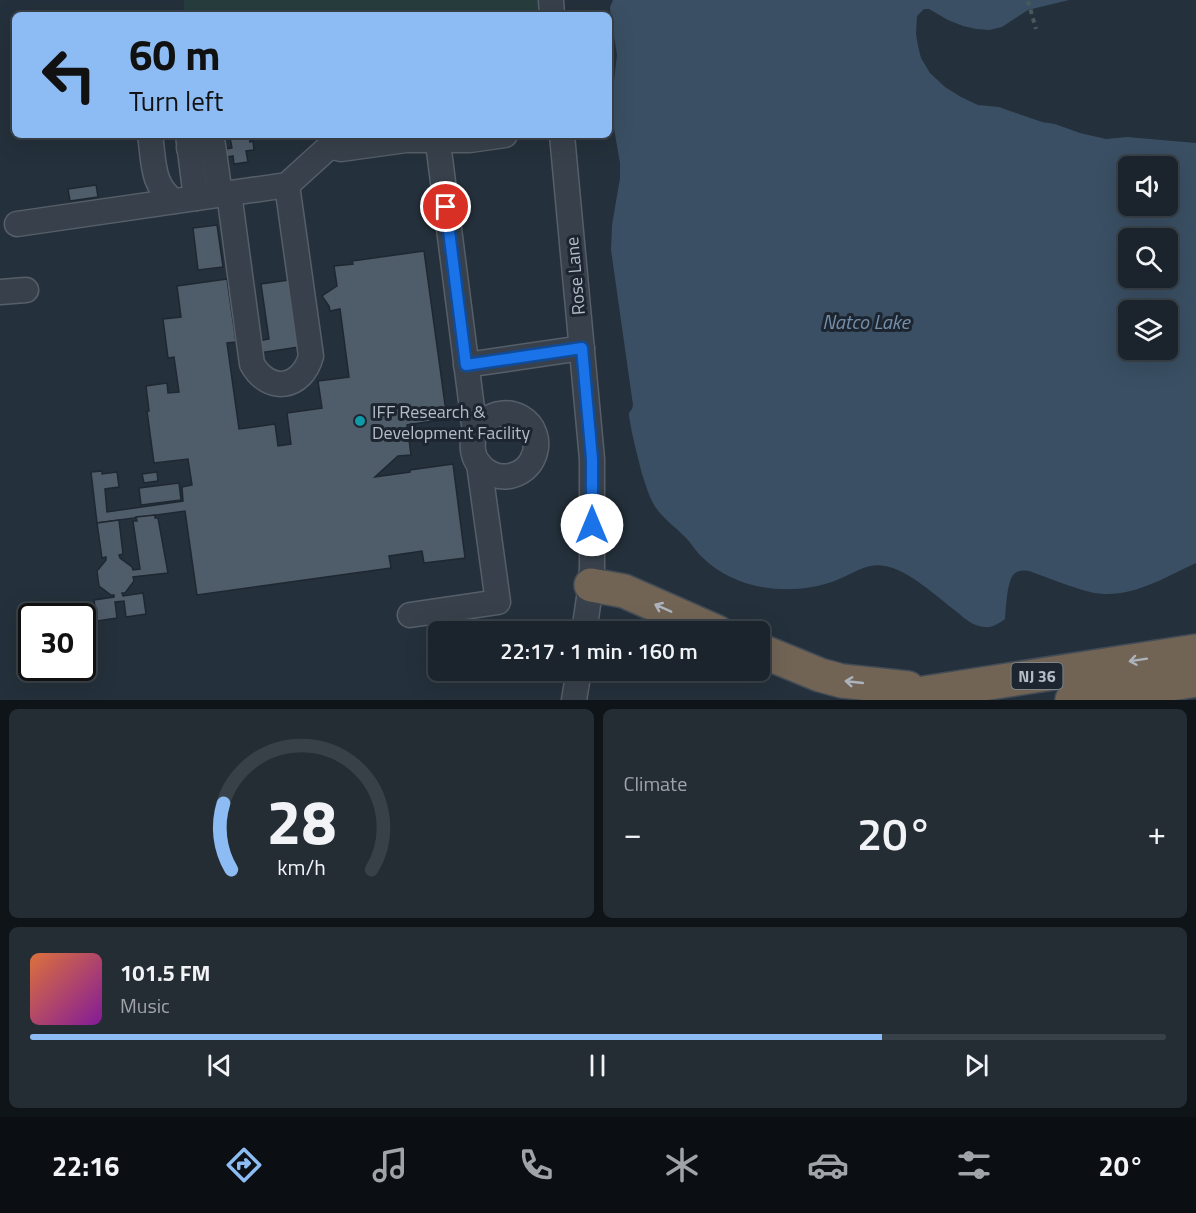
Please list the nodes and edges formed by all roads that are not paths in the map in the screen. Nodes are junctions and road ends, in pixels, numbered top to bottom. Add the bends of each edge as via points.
1 (150, 138) edge
2 (345, 138) edge
3 (427, 138) edge
4 (438, 138) edge
5 (449, 138) edge
6 (485, 138) edge
7 (562, 138) edge
8 (189, 142) edge
9 (321, 145) edge
10 (287, 185) junction
11 (224, 194) junction
12 (185, 200) junction
13 (17, 224) dead end
14 (26, 290) dead end
15 (0, 292) edge
16 (582, 348) junction
17 (466, 365) junction
18 (475, 432) junction
19 (479, 464) junction
20 (591, 585) junction
21 (410, 615) dead end
22 (586, 621) edge
23 (692, 621) edge
24 (1196, 651) edge
25 (770, 655) edge
26 (1196, 680) edge
27 (577, 681) edge
28 (933, 691) junction
29 (574, 700) edge
30 (879, 700) edge
31 (1072, 700) edge

1 - 12 street via 161,190
2 - 9 street
3 - 9 street via 341,149
4 - 17 street
5 - 6 street
7 - 16 street, Rose Lane
8 - 11 street via 213,145
8 - 12 street
9 - 10 street
10 - 11 street
10 - 11 street via 311,356 301,376 285,385 266,380 252,364
11 - 12 street
12 - 13 street
14 - 15 street
16 - 17 street
16 - 20 street, Rose Lane via 592,459
17 - 18 street
18 - 19 street via 473,452
18 - 19 street via 489,417 509,413 528,423 536,443 530,463 513,476 492,474
19 - 21 street via 498,602
20 - 22 street, Rose Lane
23 -> 20 highway via 624,591
24 -> 28 highway, NJ 36
28 -> 25 highway via 842,681
26 - 31 highway, NJ 36
27 - 29 street
28 - 30 highway, NJ 36

